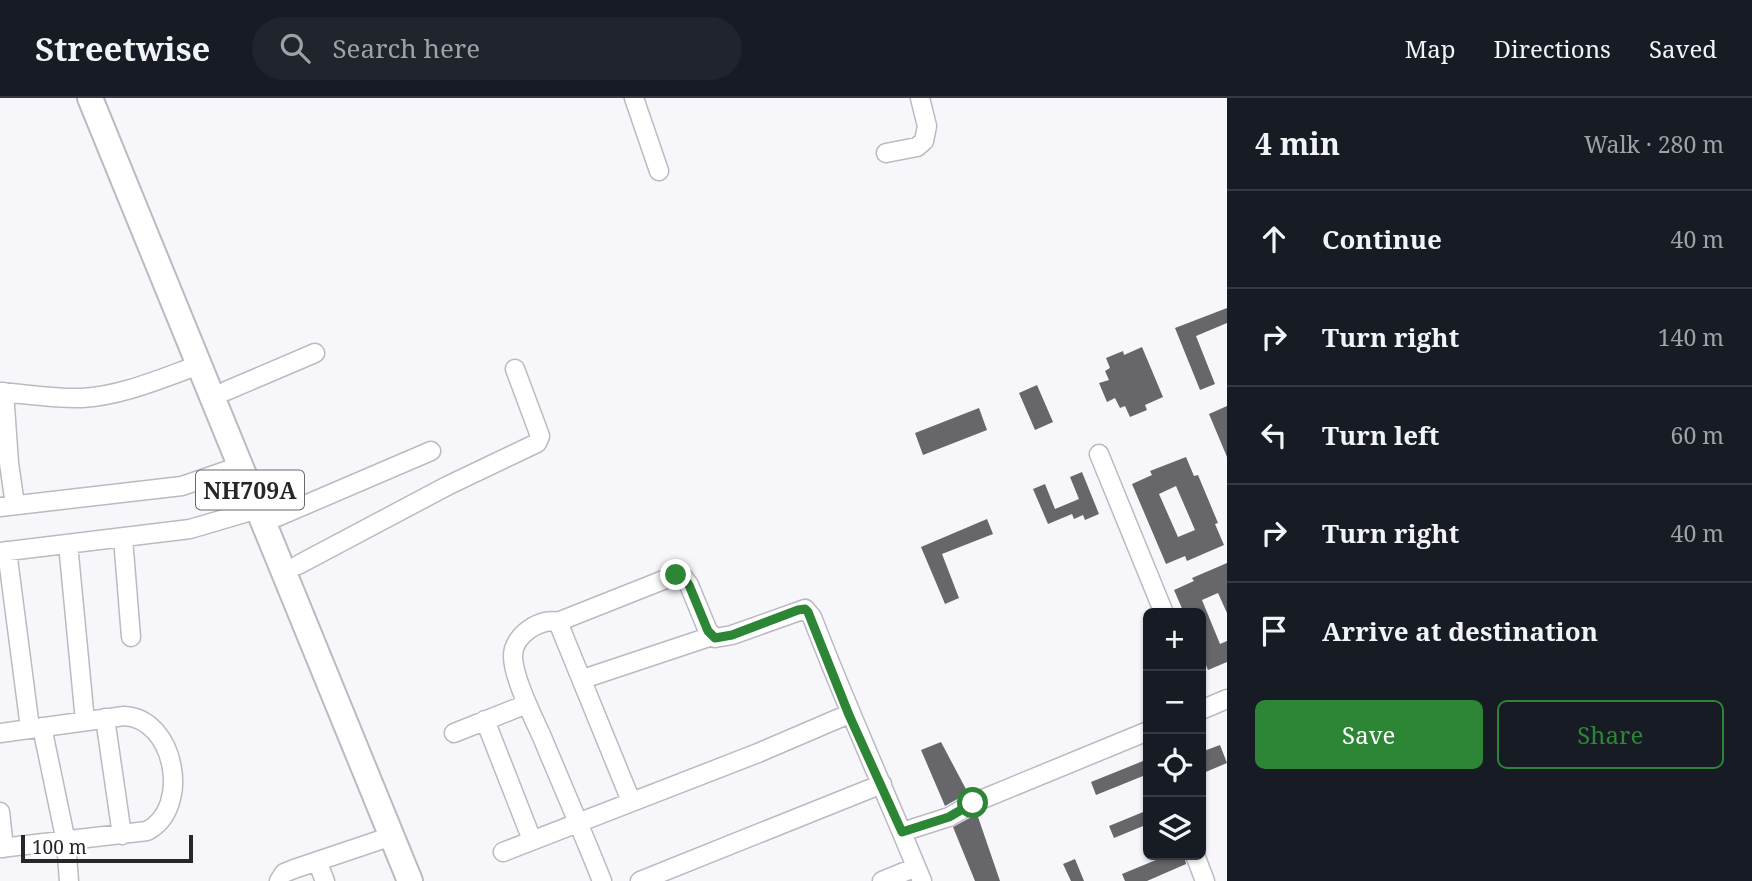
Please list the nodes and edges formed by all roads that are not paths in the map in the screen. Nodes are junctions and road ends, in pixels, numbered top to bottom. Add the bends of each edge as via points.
1 (90, 98) edge
2 (107, 98) edge
3 (634, 98) edge
4 (920, 98) edge
5 (887, 153) dead end
6 (659, 172) dead end
7 (314, 353) dead end
8 (199, 365) junction
9 (515, 369) dead end
10 (226, 391) junction
11 (2, 392) edge
12 (432, 451) dead end
13 (1099, 454) dead end
14 (240, 466) junction
15 (7, 506) edge
16 (269, 511) junction
17 (123, 538) junction
18 (68, 544) junction
19 (3, 551) edge
20 (298, 565) junction
21 (1162, 608) edge
22 (559, 622) junction
23 (712, 636) junction
24 (131, 637) dead end
25 (583, 679) junction
26 (1227, 699) edge
27 (527, 704) junction
28 (1206, 706) edge
29 (849, 715) junction
30 (105, 718) junction
31 (485, 720) junction
32 (85, 721) junction
33 (36, 727) junction
34 (0, 733) edge
35 (454, 733) dead end
36 (1143, 737) edge
37 (882, 784) junction
38 (631, 801) junction
39 (0, 813) edge
40 (578, 822) junction
41 (902, 832) junction
42 (122, 835) junction
43 (392, 836) junction
44 (532, 840) junction
45 (66, 842) junction
46 (2, 848) edge
47 (503, 852) dead end
48 (1197, 860) edge
49 (317, 861) junction
50 (919, 874) edge
51 (69, 881) edge
52 (279, 881) edge
53 (325, 881) edge
54 (410, 881) edge
55 (427, 881) edge
56 (602, 881) edge
57 (640, 881) edge
58 (881, 881) edge
59 (1205, 881) edge

1 - 8 highway, NH709A
2 - 10 highway, NH709A
3 - 6 street
4 - 5 street via 927,126 924,141
7 - 10 street
8 - 11 street via 101,396
8 - 14 highway, NH709A
9 - 20 street via 540,436 537,443
10 - 16 highway, NH709A
11 - 15 street
12 - 16 street
13 - 21 street
14 - 15 street via 182,486
14 - 16 highway, NH709A
16 - 17 street
16 - 20 highway, NH709A
16 - 43 highway, NH709A
17 - 18 street
17 - 24 street
18 - 19 street
18 - 32 street
19 - 33 street
20 - 55 highway, NH709A
22 - 23 street via 676,575 689,585
22 - 25 street
22 - 27 street via 537,625 514,649 514,665
23 - 25 street
23 - 29 street via 727,637 805,609
25 - 38 street
26 - 28 street
27 - 31 street
27 - 40 street
29 - 37 street
29 - 38 street
30 - 32 street
30 - 42 street
30 - 42 street via 144,720 163,742 171,761 170,805 147,831
31 - 35 street
31 - 44 street
32 - 33 street
33 - 34 street
33 - 45 street
36 - 41 street
37 - 41 street
37 - 57 street
38 - 40 street
39 - 46 street
40 - 44 street
40 - 56 street
41 - 50 street
42 - 45 street
43 - 49 street
43 - 54 highway, NH709A
44 - 47 street
45 - 46 street
45 - 51 street
48 - 59 street
49 - 52 street via 284,873
49 - 53 street
50 - 58 street

